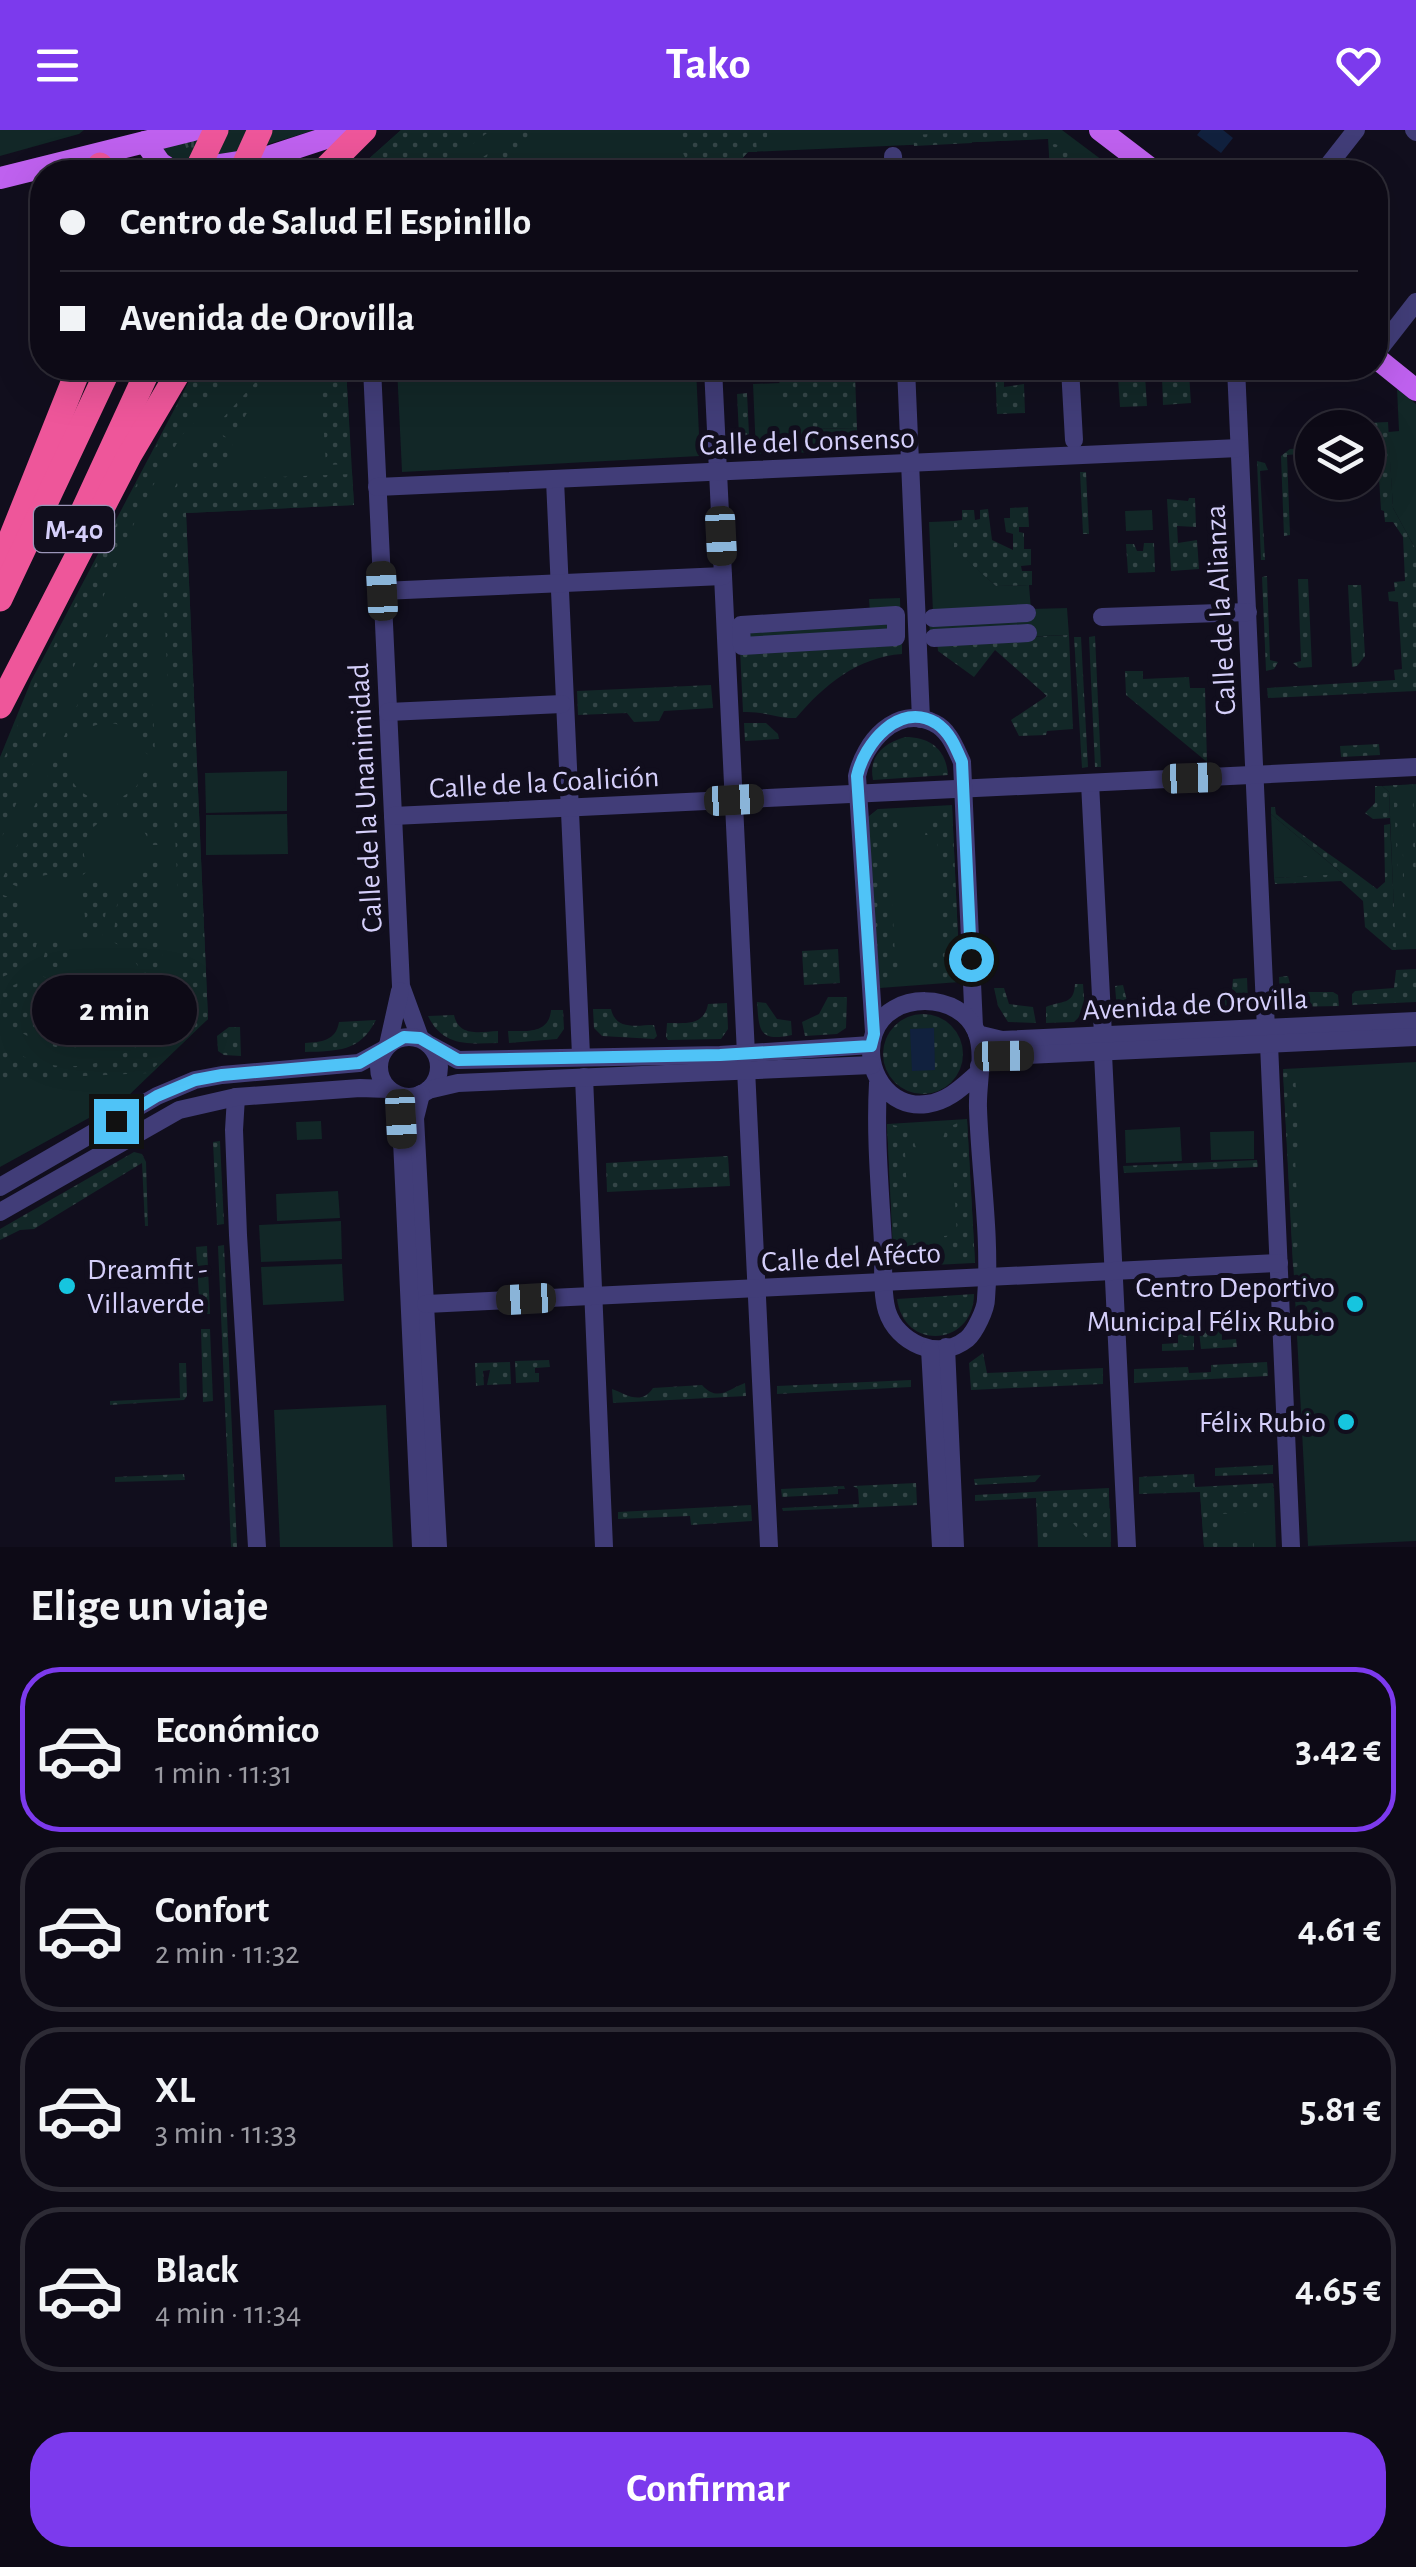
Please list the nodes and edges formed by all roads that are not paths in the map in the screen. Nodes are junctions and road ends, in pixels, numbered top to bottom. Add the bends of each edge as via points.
1 (121, 130) edge
2 (193, 130) edge
3 (216, 130) edge
4 (260, 130) edge
5 (350, 130) edge
6 (364, 130) edge
7 (1080, 130) edge
8 (1356, 130) edge
9 (1113, 134) edge
10 (146, 136) edge
11 (73, 158) junction
12 (66, 160) edge
13 (78, 160) edge
14 (158, 160) edge
15 (202, 160) edge
16 (246, 160) edge
17 (252, 160) edge
18 (334, 160) edge
19 (1118, 160) edge
20 (1142, 160) edge
21 (1332, 160) edge
22 (30, 170) edge
23 (0, 178) edge
24 (1416, 302) edge
25 (1388, 336) edge
26 (1388, 356) edge
27 (1388, 361) edge
28 (1416, 374) edge
29 (74, 380) edge
30 (103, 380) edge
31 (143, 380) edge
32 (174, 380) edge
33 (373, 380) edge
34 (714, 380) edge
35 (907, 380) edge
36 (1071, 380) edge
37 (1236, 380) edge
38 (1416, 390) edge
39 (1074, 440) dead end
40 (1239, 448) junction
41 (911, 465) junction
42 (718, 472) junction
43 (554, 480) junction
44 (378, 487) junction
45 (0, 564) edge
46 (723, 576) junction
47 (558, 583) junction
48 (382, 591) junction
49 (0, 599) edge
50 (1248, 612) junction
51 (1027, 614) dead end
52 (1102, 617) dead end
53 (933, 618) dead end
54 (899, 630) dead end
55 (1028, 633) dead end
56 (741, 636) dead end
57 (934, 638) dead end
58 (0, 692) edge
59 (562, 704) junction
60 (0, 706) edge
61 (388, 712) junction
62 (920, 718) junction
63 (1416, 767) edge
64 (1256, 775) junction
65 (1090, 783) junction
66 (964, 789) junction
67 (859, 794) junction
68 (734, 800) junction
69 (568, 808) junction
70 (393, 816) junction
71 (401, 986) junction
72 (1416, 1020) edge
73 (976, 1031) junction
74 (1268, 1036) junction
75 (1416, 1038) edge
76 (425, 1041) junction
77 (1103, 1045) junction
78 (387, 1047) junction
79 (580, 1055) junction
80 (874, 1057) junction
81 (746, 1061) junction
82 (979, 1070) junction
83 (584, 1077) junction
84 (392, 1092) junction
85 (425, 1092) junction
86 (236, 1098) junction
87 (0, 1187) edge
88 (0, 1212) edge
89 (1278, 1262) junction
90 (1114, 1272) junction
91 (987, 1278) junction
92 (885, 1283) junction
93 (757, 1288) junction
94 (593, 1296) junction
95 (426, 1304) junction
96 (938, 1348) junction
97 (253, 1540) edge
98 (422, 1547) edge
99 (438, 1547) edge
100 (604, 1547) edge
101 (769, 1547) edge
102 (941, 1547) edge
103 (955, 1547) edge
104 (1127, 1547) edge
105 (1290, 1547) edge

1 - 11 main road
2 - 10 main road
3 - 15 highway, bridge
4 - 16 highway, bridge
5 - 17 main road
6 - 18 highway
7 - 19 main road
8 - 21 street
9 - 20 main road
10 - 11 main road
10 - 14 main road
11 - 12 main road
11 - 13 main road
22 - 23 main road
24 - 25 street
26 - 28 main road
27 - 38 main road
29 - 45 highway
30 - 49 highway, M-40
31 - 58 highway, M-40
32 - 60 highway
33 - 44 street, Calle de la Unanimidad
34 - 42 street
35 - 41 street
36 - 39 street
37 - 40 street, Calle de la Alianza
40 - 41 street, Calle del Consenso
40 - 50 street, Calle de la Alianza
41 - 42 street, Calle del Consenso
41 - 62 street
42 - 43 street, Calle del Consenso
42 - 46 street
43 - 44 street, Calle del Consenso
43 - 47 street
44 - 48 street, Calle de la Unanimidad
46 - 47 street
46 - 68 street
47 - 48 street
47 - 59 street
48 - 61 street, Calle de la Unanimidad
50 - 52 street
50 - 64 street, Calle de la Alianza
51 - 53 street
54 - 56 street via 896,615 741,624
55 - 57 street
59 - 61 street
59 - 69 street
61 - 70 street, Calle de la Unanimidad
62 - 66 street via 951,738
62 - 67 street via 902,720 868,745 857,776
63 - 64 street, Calle de la Coalición
64 - 65 street, Calle de la Coalición
64 - 74 street, Calle de la Alianza
65 - 66 street, Calle de la Coalición
65 - 77 street
66 - 67 street, Calle de la Coalición
66 - 73 street
67 - 68 street, Calle de la Coalición
67 - 80 street
68 - 69 street, Calle de la Coalición
68 - 81 street
69 - 70 street, Calle de la Coalición
69 - 79 street
70 - 71 street, Calle de la Unanimidad
71 - 76 street, Calle de la Unanimidad
71 - 78 street, Calle de la Unanimidad
72 - 74 street, Avenida de Orovilla
73 - 77 street, Avenida de Orovilla via 1002,1040
73 - 80 street via 950,1006 926,1000 900,1004 884,1016
73 - 82 street
74 - 75 street, Avenida de Orovilla
74 - 77 street, Avenida de Orovilla
74 - 89 street, Calle de la Alianza
76 - 78 street via 404,1037
76 - 79 street via 458,1060
76 - 85 street via 439,1068
77 - 82 street, Avenida de Orovilla via 1004,1056
77 - 90 street
78 - 84 street via 378,1066
78 - 87 street via 359,1063 195,1080
79 - 81 street
80 - 81 street
80 - 82 street via 895,1098 929,1104 952,1096
80 - 92 street
81 - 83 street
81 - 93 street
82 - 91 street
83 - 85 street via 458,1083
83 - 94 street
84 - 85 street via 408,1098
84 - 86 street via 349,1088
84 - 98 street via 401,1119
85 - 95 street via 415,1118
86 - 88 street via 179,1110
86 - 97 street
89 - 90 street, Calle del Afécto
89 - 105 street, Calle de la Alianza
90 - 91 street, Calle del Afécto
90 - 104 street
91 - 92 street, Calle del Afécto
91 - 96 street via 986,1304 968,1338
92 - 93 street, Calle del Afécto
92 - 96 street via 887,1311 903,1338
93 - 94 street, Calle del Afécto
93 - 101 street
94 - 95 street, Calle del Afécto
94 - 100 street
95 - 99 street
96 - 102 street
96 - 103 street

